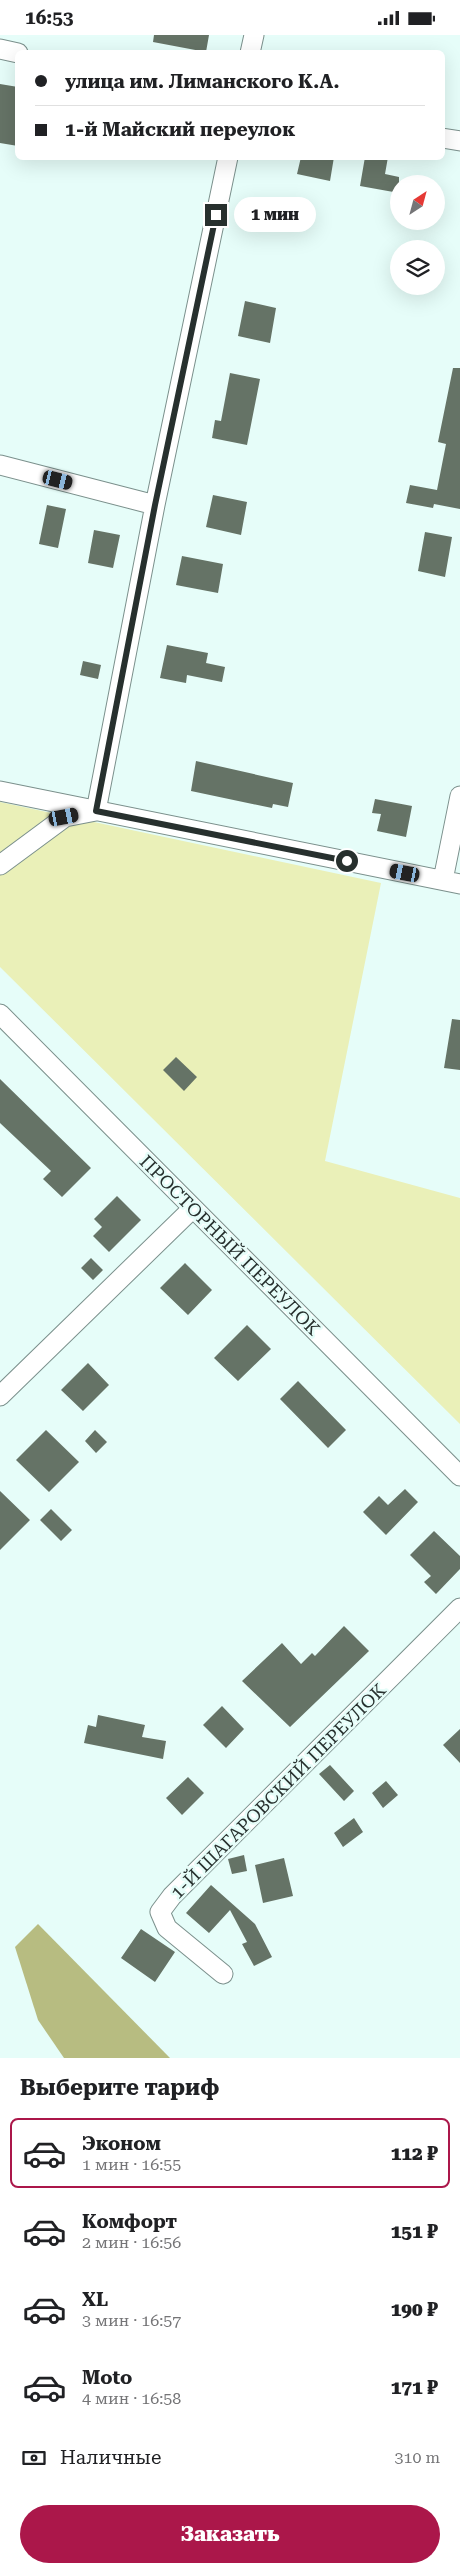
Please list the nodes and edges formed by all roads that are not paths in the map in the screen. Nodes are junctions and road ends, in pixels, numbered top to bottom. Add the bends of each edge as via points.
1 (254, 35) edge
2 (0, 49) edge
3 (251, 50) edge
4 (15, 52) edge
5 (445, 138) edge
6 (460, 141) edge
7 (227, 160) edge
8 (0, 465) edge
9 (155, 505) junction
10 (0, 791) edge
11 (460, 796) edge
12 (96, 811) junction
13 (0, 865) edge
14 (452, 882) edge
15 (0, 1013) edge
16 (193, 1208) junction
17 (0, 1396) edge
18 (460, 1475) edge
19 (460, 1608) edge
20 (223, 1973) dead end

1 - 3 street
2 - 4 street
5 - 6 street
7 - 9 street
8 - 9 street
9 - 12 street
10 - 12 street
11 - 14 street
12 - 13 street via 64,817
12 - 14 street
15 - 16 street, ПРОСТОРНЫЙ ПЕРЕУЛОК
16 - 17 street
16 - 18 street, ПРОСТОРНЫЙ ПЕРЕУЛОК
19 - 20 street, 1-Й ШАГАРОВСКИЙ ПЕРЕУЛОК via 172,1896 160,1912 167,1928

